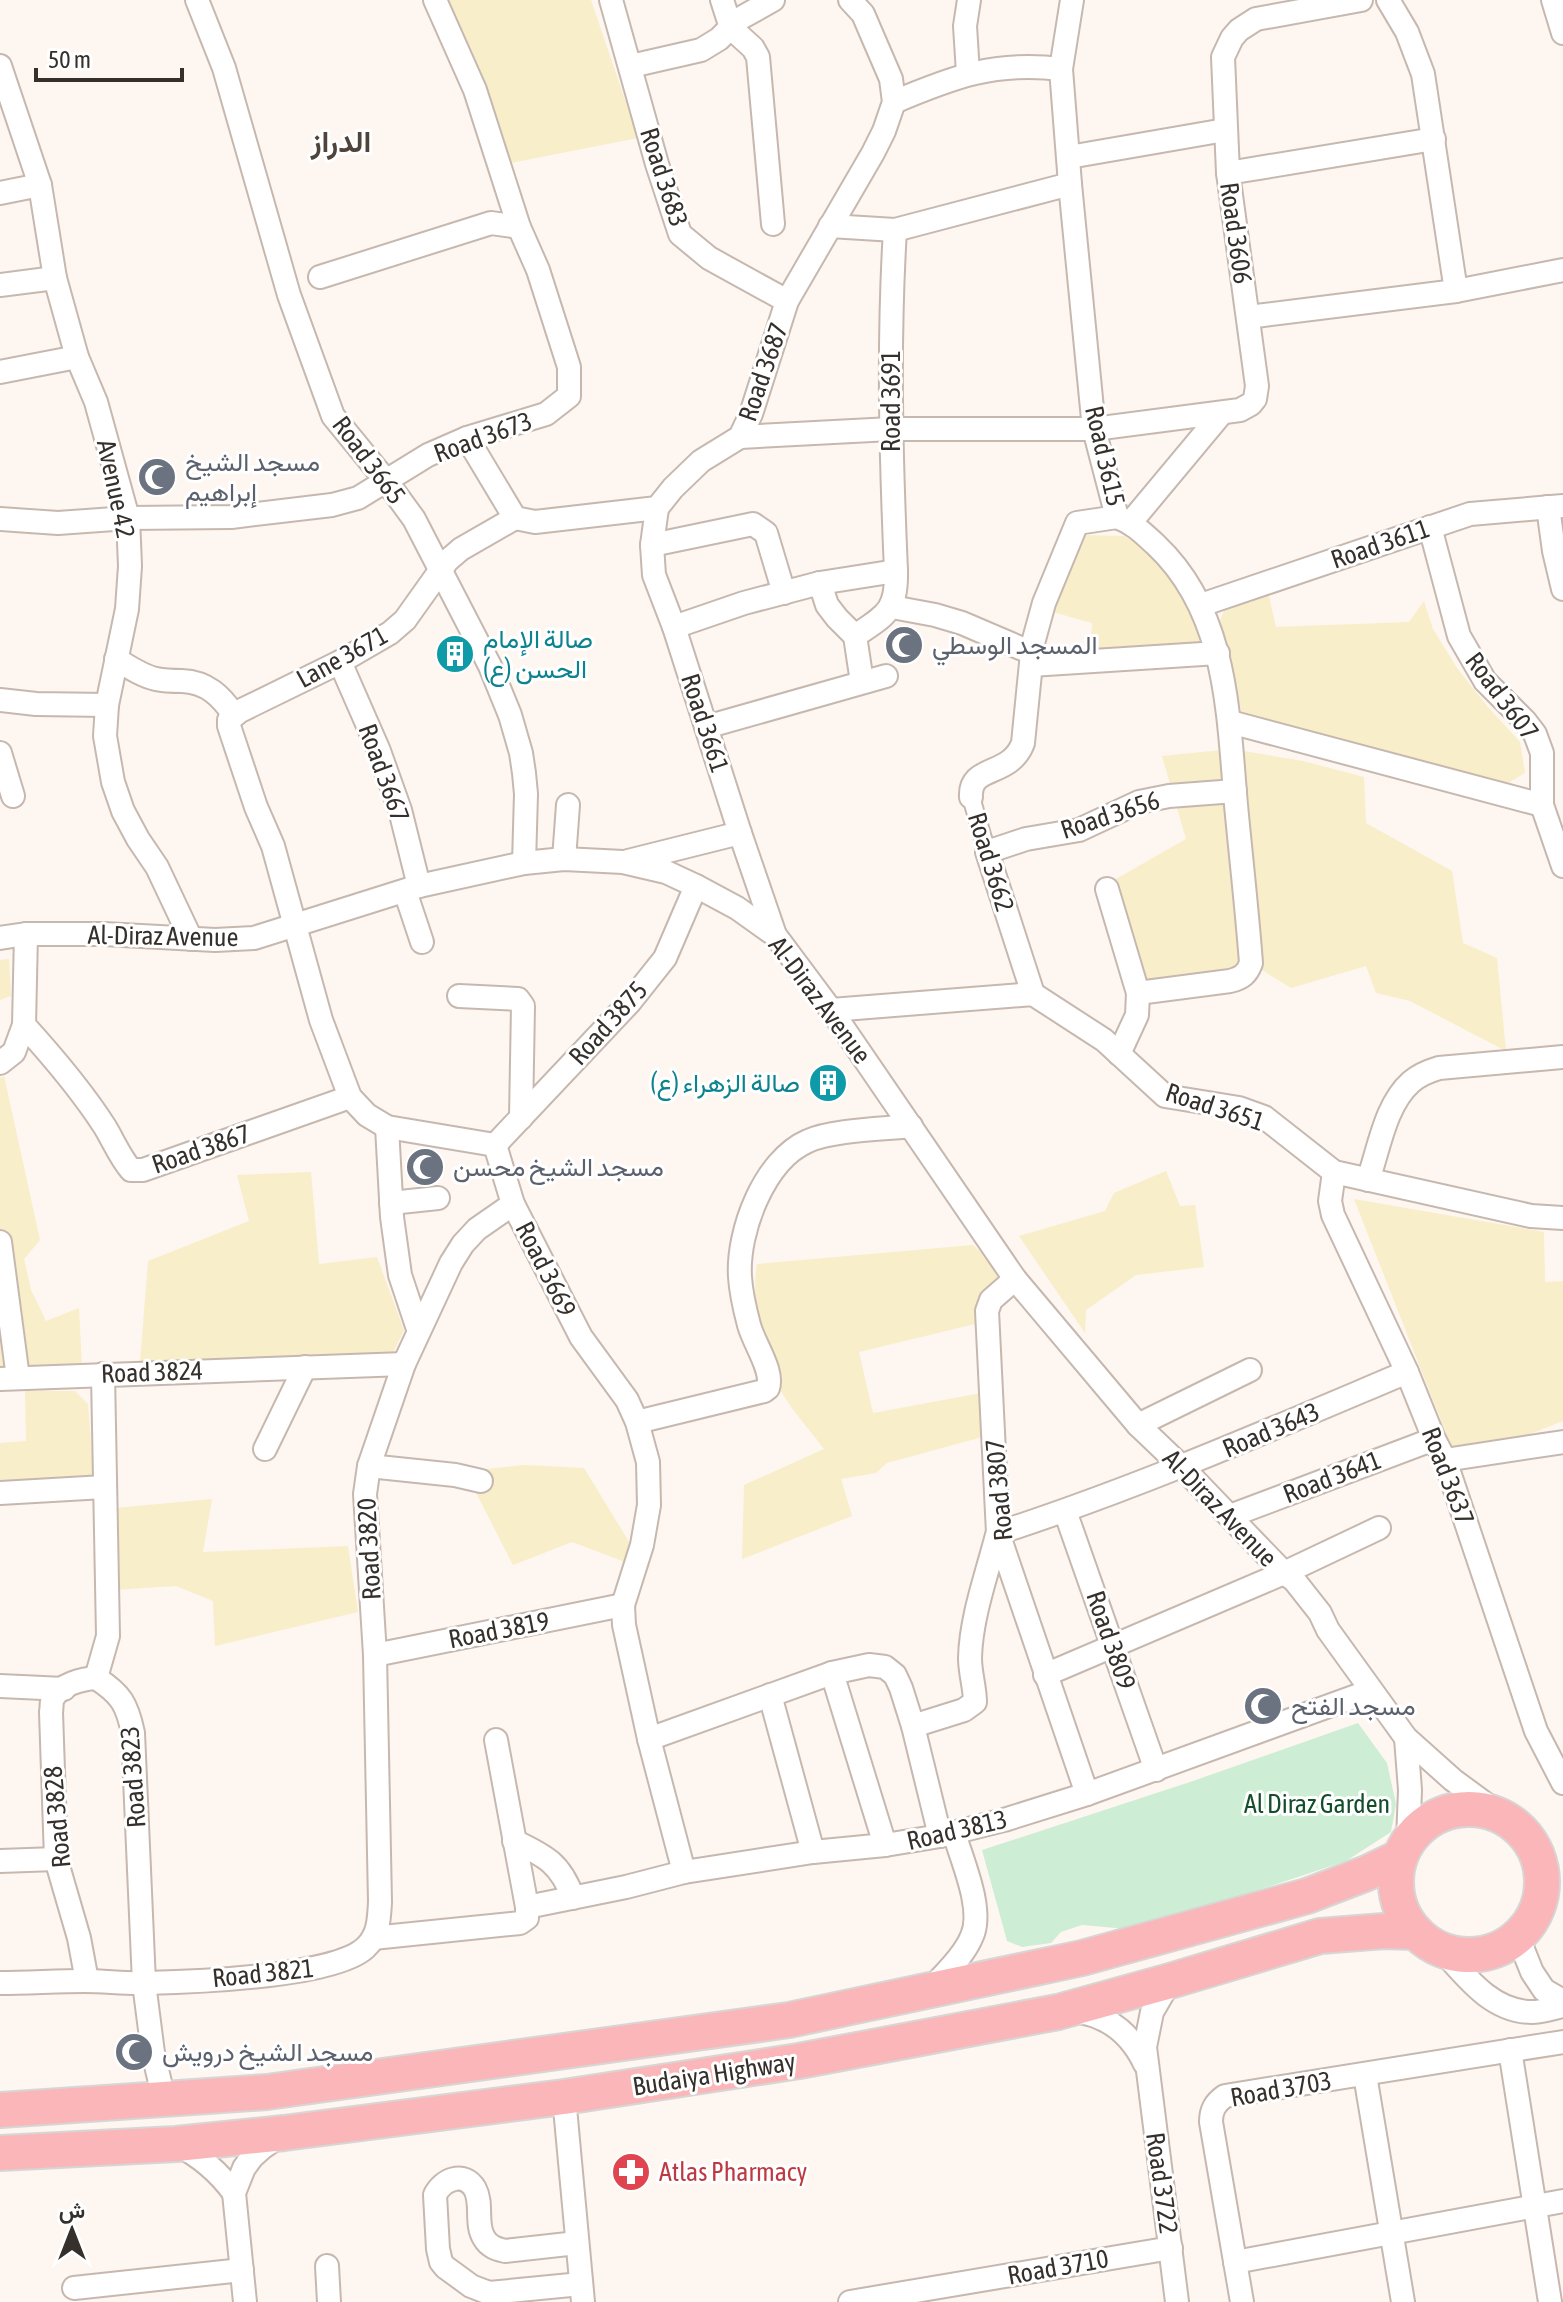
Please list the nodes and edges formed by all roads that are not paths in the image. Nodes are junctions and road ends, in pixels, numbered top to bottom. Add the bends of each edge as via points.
1 (435, 0) edge
2 (611, 0) edge
3 (722, 0) edge
4 (773, 0) edge
5 (850, 0) edge
6 (969, 0) edge
7 (1072, 0) edge
8 (1361, 0) edge
9 (1388, 0) edge
10 (1553, 0) edge
11 (198, 2) edge
12 (731, 28) junction
13 (1563, 33) edge
14 (631, 66) junction
15 (1061, 69) junction
16 (3, 73) edge
17 (968, 73) junction
18 (894, 102) junction
19 (1225, 130) junction
20 (1434, 139) junction
21 (1069, 157) junction
22 (1228, 173) junction
23 (1070, 184) junction
24 (40, 185) junction
25 (0, 193) edge
26 (773, 224) dead end
27 (830, 226) junction
28 (519, 227) junction
29 (895, 230) junction
30 (1563, 270) edge
31 (320, 277) dead end
32 (55, 278) junction
33 (0, 285) edge
34 (1456, 291) junction
35 (787, 301) junction
36 (1248, 317) junction
37 (77, 357) junction
38 (0, 372) edge
39 (1221, 414) junction
40 (891, 429) junction
41 (1094, 429) junction
42 (740, 437) junction
43 (467, 438) junction
44 (387, 482) junction
45 (1556, 506) edge
46 (657, 508) junction
47 (128, 518) junction
48 (515, 518) junction
49 (0, 519) edge
50 (1124, 519) junction
51 (1430, 527) junction
52 (652, 545) junction
53 (440, 569) junction
54 (896, 571) junction
55 (820, 583) junction
56 (1563, 589) edge
57 (784, 593) junction
58 (1201, 605) junction
59 (892, 607) junction
60 (674, 627) junction
61 (855, 636) junction
62 (1218, 653) junction
63 (116, 659) junction
64 (1031, 659) junction
65 (340, 662) junction
66 (886, 676) dead end
67 (862, 682) junction
68 (0, 700) edge
69 (107, 705) junction
70 (232, 718) junction
71 (1230, 722) junction
72 (706, 727) junction
73 (0, 753) edge
74 (1235, 791) junction
75 (13, 796) dead end
76 (971, 797) joint
77 (568, 805) dead end
78 (1551, 816) edge
79 (740, 833) junction
80 (987, 852) junction
81 (564, 859) junction
82 (623, 862) junction
83 (524, 863) junction
84 (1563, 866) edge
85 (696, 886) junction
86 (412, 888) junction
87 (1107, 889) dead end
88 (295, 925) junction
89 (26, 934) junction
90 (775, 935) junction
91 (0, 938) edge
92 (191, 939) junction
93 (422, 942) dead end
94 (1138, 993) junction
95 (1033, 994) junction
96 (459, 996) dead end
97 (831, 1010) junction
98 (24, 1025) junction
99 (1119, 1054) junction
100 (1563, 1057) edge
101 (0, 1063) edge
102 (350, 1097) junction
103 (521, 1118) junction
104 (911, 1126) junction
105 (387, 1127) junction
106 (495, 1145) junction
107 (1334, 1172) junction
108 (1368, 1180) junction
109 (438, 1198) dead end
110 (391, 1203) junction
111 (513, 1204) junction
112 (1563, 1218) edge
113 (0, 1242) edge
114 (1015, 1279) junction
115 (418, 1329) junction
116 (404, 1364) junction
117 (305, 1367) junction
118 (1250, 1370) dead end
119 (1407, 1372) junction
120 (103, 1374) junction
121 (9, 1379) edge
122 (637, 1422) junction
123 (1138, 1425) junction
124 (1434, 1439) junction
125 (1563, 1442) edge
126 (265, 1449) dead end
127 (1445, 1460) junction
128 (369, 1466) junction
129 (1182, 1467) junction
130 (481, 1481) dead end
131 (104, 1487) junction
132 (0, 1493) edge
133 (1065, 1511) junction
134 (1230, 1516) junction
135 (1379, 1528) dead end
136 (998, 1533) junction
137 (1284, 1573) junction
138 (623, 1605) junction
139 (1114, 1645) junction
140 (375, 1655) junction
141 (832, 1673) junction
142 (1045, 1675) junction
143 (96, 1678) junction
144 (0, 1686) edge
145 (64, 1689) junction
146 (1370, 1691) junction
147 (770, 1695) junction
148 (913, 1726) junction
149 (1406, 1738) junction
150 (649, 1739) junction
151 (496, 1740) dead end
152 (1156, 1770) junction
153 (1563, 1783) edge
154 (1087, 1794) junction
155 (1514, 1826) junction
156 (947, 1834) junction
157 (514, 1841) junction
158 (1563, 1844) edge
159 (885, 1845) junction
160 (1404, 1849) junction
161 (813, 1852) junction
162 (56, 1859) junction
163 (0, 1861) edge
164 (684, 1872) junction
165 (573, 1898) junction
166 (527, 1907) junction
167 (1563, 1910) edge
168 (1523, 1932) junction
169 (373, 1938) junction
170 (1429, 1941) junction
171 (87, 1981) junction
172 (1170, 1981) junction
173 (0, 1983) edge
174 (144, 1983) junction
175 (930, 1990) junction
176 (1563, 2004) edge
177 (1058, 2012) junction
178 (1563, 2042) edge
179 (1510, 2050) junction
180 (1146, 2065) junction
181 (1365, 2075) junction
182 (564, 2097) junction
183 (164, 2099) junction
184 (0, 2110) edge
185 (284, 2133) junction
186 (176, 2144) junction
187 (0, 2153) edge
188 (234, 2193) junction
189 (1563, 2201) edge
190 (1535, 2207) junction
191 (1392, 2233) junction
192 (577, 2243) junction
193 (1171, 2248) junction
194 (1235, 2262) junction
195 (327, 2266) dead end
196 (242, 2270) junction
197 (74, 2288) dead end
198 (582, 2293) edge
199 (245, 2302) edge
200 (329, 2302) edge
201 (850, 2302) edge
202 (1177, 2302) edge
203 (1242, 2302) edge
204 (1403, 2302) edge
205 (1550, 2302) edge

1 - 28 street, Road 3673 via 475,90
2 - 14 street, Road 3683
3 - 12 street
4 - 12 street
5 - 18 street via 879,48
6 - 17 street
7 - 15 street, Road 3615
8 - 19 street, Road 3606 via 1256,19 1239,30 1223,57
9 - 20 street via 1419,60
10 - 13 street
11 - 44 street, Road 3665 via 224,68 289,295 333,416
12 - 14 street via 701,50
12 - 26 street via 758,57
14 - 35 street, Road 3683 via 680,234 709,258
15 - 17 street via 1036,66
15 - 21 street, Road 3615
16 - 24 street, Avenue 42
17 - 18 street
18 - 27 street, Road 3687 via 873,153
19 - 21 street
19 - 22 street, Road 3606
20 - 22 street
20 - 34 street
21 - 23 street, Road 3615
22 - 36 street, Road 3606
23 - 29 street
23 - 41 street, Road 3615
24 - 25 street
24 - 32 street, Avenue 42
27 - 29 street
27 - 35 street, Road 3687
28 - 31 street via 491,223
28 - 43 street, Road 3673 via 569,367 569,396 546,414
29 - 40 street, Road 3691
30 - 34 street
32 - 33 street
32 - 37 street, Avenue 42
34 - 36 street
35 - 42 street, Road 3687
36 - 39 street, Road 3606 via 1258,393 1246,408
37 - 38 street
37 - 47 street, Avenue 42 via 96,402
39 - 41 street, Road 3606
39 - 50 street
40 - 41 street, Road 3606
40 - 42 street, Road 3606
40 - 54 street, Road 3691
41 - 50 street, Road 3615
42 - 46 street, Road 3687 via 701,461
43 - 44 street, Road 3673
43 - 48 street
44 - 47 street, Road 3673 via 332,505 231,517
44 - 53 street, Road 3665
45 - 51 street, Road 3611 via 1470,514
45 - 56 street via 1554,551
46 - 48 street via 535,522
46 - 52 street, Road 3661
47 - 49 street, Road 3673 via 58,523
47 - 63 street, Avenue 42 via 127,609
48 - 53 street, Lane 3671 via 461,549
50 - 58 street, Road 3615 via 1167,556
50 - 64 street via 1077,523 1044,603
51 - 58 street, Road 3611
51 - 78 street, Road 3607 via 1459,636 1485,681 1535,734
52 - 57 street via 753,524 766,533
52 - 60 street, Road 3661 via 654,575
53 - 65 street, Lane 3671 via 405,620
53 - 83 street, Road 3665 via 490,666 516,734 526,794
54 - 55 street
54 - 59 street, Road 3691
55 - 57 street
55 - 61 street via 827,605
57 - 60 street
58 - 62 street, Road 3615
59 - 61 street
59 - 64 street via 962,623
60 - 72 street, Road 3661
61 - 67 street
62 - 64 street
62 - 71 street, Road 3615
63 - 69 street, Avenue 42
63 - 70 street via 152,679 205,686 223,698
64 - 76 street, Road 3662 via 1019,754 973,782
65 - 70 street, Lane 3671
65 - 86 street, Road 3667 via 400,810
66 - 67 street
67 - 72 street
68 - 69 street
69 - 92 street, Avenue 42 via 108,758 123,811
70 - 88 street via 229,726
71 - 74 street, Road 3615
71 - 78 street
72 - 79 street, Road 3661
73 - 75 street
74 - 80 street, Road 3656 via 1139,802 1079,830
74 - 94 street, Road 3615 via 1248,972 1230,981
76 - 80 street, Road 3662
77 - 81 street
78 - 84 street, Road 3607
79 - 82 street
79 - 90 street, Road 3661
80 - 95 street, Road 3662
81 - 82 street, Al-Diraz Avenue
81 - 83 street, Al-Diraz Avenue
82 - 85 street, Al-Diraz Avenue
83 - 86 street, Al-Diraz Avenue
85 - 90 street, Al-Diraz Avenue
85 - 103 street, Road 3875 via 665,958
86 - 88 street, Al-Diraz Avenue
86 - 93 street, Road 3667
87 - 94 street
88 - 92 street, Al-Diraz Avenue via 254,938
88 - 102 street via 321,1020
89 - 91 street, Al-Diraz Avenue
89 - 92 street, Al-Diraz Avenue
89 - 98 street
90 - 97 street, Al-Diraz Avenue
94 - 99 street via 1137,1015
95 - 97 street
95 - 99 street, Road 3651
96 - 103 street via 518,999 523,1006
97 - 104 street, Al-Diraz Avenue
98 - 101 street via 14,1052
98 - 102 street, Road 3867 via 65,1072 131,1170
99 - 107 street, Road 3651 via 1165,1096 1264,1117
100 - 108 street via 1424,1073 1398,1098
102 - 105 street
103 - 106 street, Road 3875
104 - 114 street, Al-Diraz Avenue
104 - 122 street via 807,1141 788,1153 754,1203 742,1241 740,1277 770,1385 764,1391
105 - 106 street
105 - 110 street
106 - 111 street, Road 3669
107 - 108 street, Road 3651
107 - 119 street, Road 3637 via 1333,1215
108 - 112 street, Road 3651 via 1531,1216
109 - 110 street
110 - 115 street via 400,1275
111 - 115 street, Road 3820 via 463,1244
111 - 122 street, Road 3669 via 581,1337
113 - 121 street
114 - 123 street, Al-Diraz Avenue
114 - 136 street, Road 3807 via 991,1300 987,1311
115 - 116 street, Road 3820
116 - 117 street, Road 3824
116 - 128 street, Road 3820
117 - 120 street, Road 3824
117 - 126 street
118 - 123 street
119 - 124 street, Road 3637
119 - 129 street, Road 3643
120 - 121 street, Road 3824
120 - 131 street
122 - 138 street, Road 3669 via 648,1462 649,1505
123 - 129 street, Al-Diraz Avenue
124 - 127 street, Road 3637
124 - 134 street, Road 3641
125 - 127 street
127 - 153 street, Road 3637 via 1536,1731
128 - 130 street
128 - 140 street, Road 3820 via 365,1494
129 - 133 street, Road 3643
129 - 134 street, Al-Diraz Avenue
131 - 132 street
131 - 143 street via 108,1636
133 - 136 street, Road 3643
133 - 139 street, Road 3809
134 - 137 street, Al-Diraz Avenue
135 - 137 street
136 - 142 street, Road 3807
136 - 148 street via 971,1646 975,1702
137 - 139 street
137 - 146 street, Al-Diraz Avenue via 1290,1589 1328,1630
138 - 140 street, Road 3819
138 - 150 street, Road 3669
139 - 142 street
139 - 152 street, Road 3809
140 - 169 street, Road 3820 via 380,1902
141 - 147 street
141 - 148 street via 885,1667 895,1675
141 - 159 street
142 - 154 street, Road 3807
143 - 145 street via 80,1679
143 - 174 street, Road 3823 via 120,1696 133,1733
144 - 145 street
145 - 162 street, Road 3828 via 53,1699 51,1712
146 - 149 street, Al-Diraz Avenue
146 - 152 street, Road 3813
147 - 150 street
147 - 161 street
148 - 156 street
149 - 155 street, Al-Diraz Avenue
149 - 160 street via 1410,1790
150 - 164 street, Road 3669
151 - 157 street
152 - 154 street, Road 3813
154 - 156 street, Road 3813
155 - 158 main road
155 - 160 main road via 1473,1808 1443,1813 1418,1829
155 - 168 main road via 1534,1846 1543,1873 1540,1902
156 - 159 street, Road 3813
156 - 175 street via 977,1910 976,1924 972,1938
157 - 165 street via 552,1862 567,1879
157 - 166 street
159 - 161 street, Road 3813
160 - 170 main road via 1397,1897 1401,1910
160 - 175 main road, Budaiya Highway via 1367,1873 1292,1900 1082,1958
161 - 164 street, Road 3813
162 - 163 street
162 - 171 street, Road 3828
164 - 165 street, Road 3813
165 - 166 street, Road 3813
166 - 169 street via 527,1918 520,1923
167 - 168 main road
168 - 170 main road via 1482,1954 1455,1954
168 - 176 street via 1532,1972
169 - 174 street, Road 3821 via 354,1957 322,1967
170 - 172 main road, Budaiya Highway via 1384,1931 1320,1936
170 - 176 street via 1480,1992 1512,2009 1533,2012
171 - 173 street
171 - 174 street
172 - 177 main road, Budaiya Highway
172 - 180 street, Road 3722 via 1149,2021
174 - 183 street, Road 3823
175 - 183 main road, Budaiya Highway via 758,2025 267,2092
177 - 180 street, Road 3722 via 1077,2011 1113,2023
177 - 182 main road, Budaiya Highway via 799,2061
178 - 179 street, Road 3703
179 - 181 street, Road 3703
179 - 190 street
180 - 193 street, Road 3722
181 - 191 street, Road 3703
181 - 194 street, Road 3703 via 1225,2096 1213,2107 1211,2122
182 - 185 main road, Budaiya Highway
182 - 192 street
183 - 184 main road, Budaiya Highway
185 - 186 main road, Budaiya Highway
185 - 188 street via 252,2157
186 - 187 main road, Budaiya Highway
186 - 188 street via 203,2160
188 - 196 street
189 - 190 street
190 - 191 street
190 - 205 street
191 - 194 street
191 - 204 street, Road 3703
192 - 198 street
192 - 198 street via 496,2249 482,2236 471,2183 446,2181 435,2195 441,2262 476,2290
193 - 201 street, Road 3710
193 - 202 street, Road 3722
194 - 203 street, Road 3703
195 - 200 street
196 - 197 street
196 - 199 street

